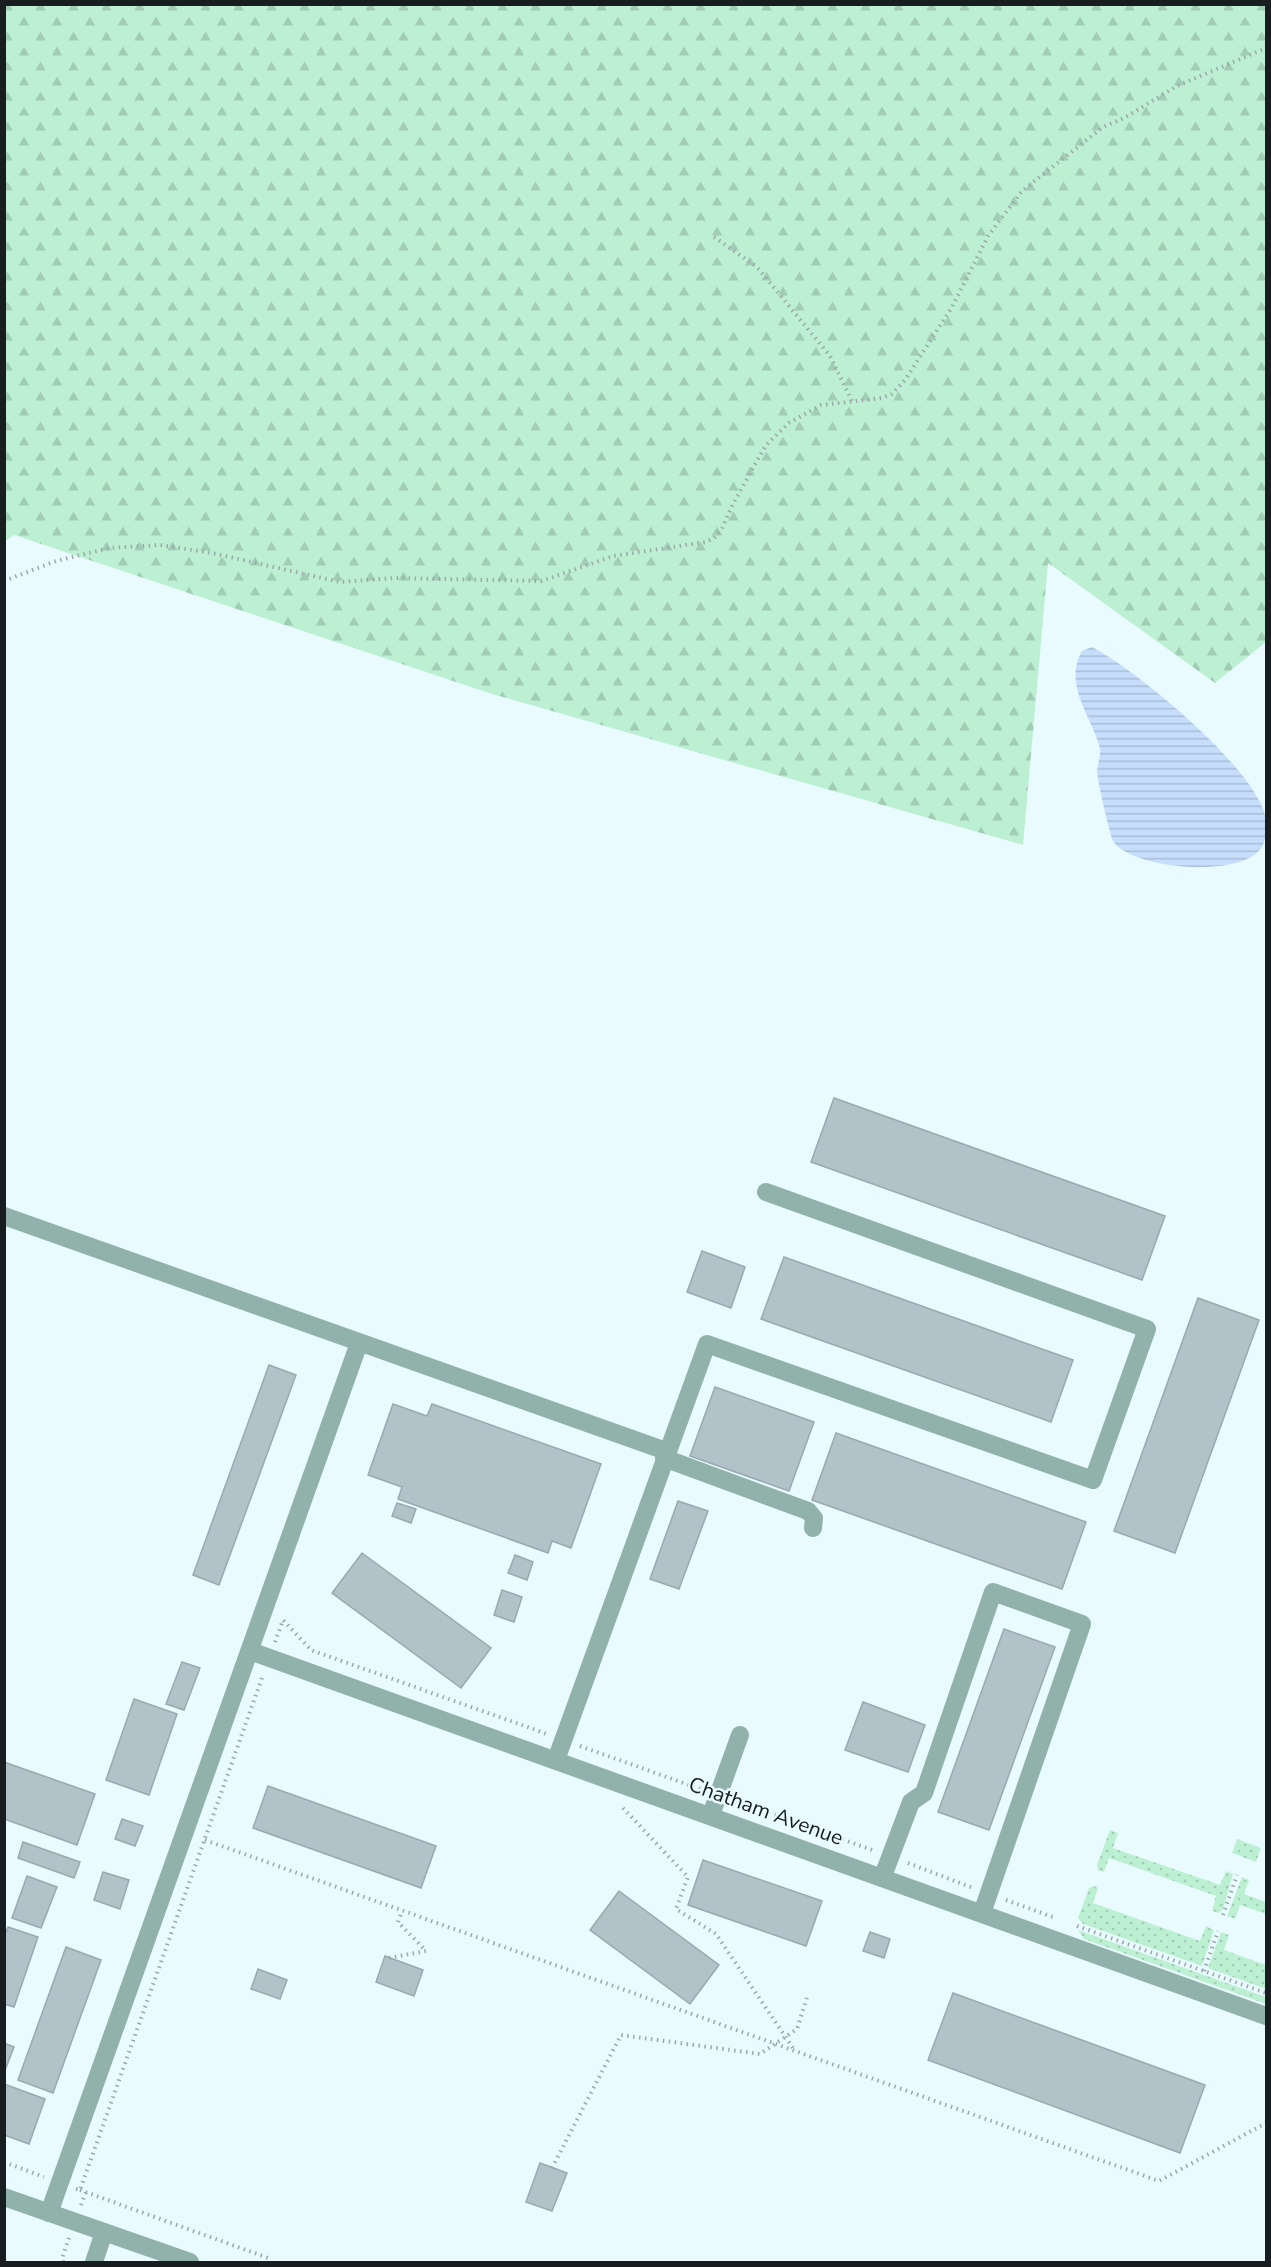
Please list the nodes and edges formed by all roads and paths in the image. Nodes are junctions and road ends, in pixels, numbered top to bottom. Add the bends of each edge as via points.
1 (1266, 48) edge
2 (714, 237) dead end
3 (852, 401) junction
4 (4, 581) edge
5 (766, 1191) dead end
6 (4, 1216) edge
7 (359, 1343) junction
8 (665, 1455) junction
9 (813, 1528) dead end
10 (250, 1651) junction
11 (269, 1657) junction
12 (740, 1735) dead end
13 (563, 1740) junction
14 (556, 1760) junction
15 (718, 1795) junction
16 (623, 1808) dead end
17 (711, 1815) junction
18 (185, 1833) junction
19 (204, 1840) junction
20 (891, 1856) junction
21 (1237, 1875) dead end
22 (883, 1876) junction
23 (987, 1893) junction
24 (402, 1911) junction
25 (982, 1913) junction
26 (1223, 1915) dead end
27 (1053, 1917) dead end
28 (1077, 1926) dead end
29 (1218, 1931) dead end
30 (389, 1958) dead end
31 (1204, 1971) junction
32 (1266, 1993) edge
33 (808, 1994) dead end
34 (1266, 2016) edge
35 (786, 2036) junction
36 (775, 2044) junction
37 (796, 2051) junction
38 (1266, 2123) edge
39 (4, 2162) edge
40 (552, 2168) dead end
41 (60, 2182) junction
42 (80, 2190) junction
43 (4, 2197) edge
44 (49, 2213) junction
45 (104, 2232) junction
46 (271, 2259) dead end
47 (94, 2262) edge
48 (190, 2262) edge

1 - 3 path via 1177,86 1103,127 1022,191 988,236 952,307 905,380 892,394
2 - 3 path via 757,267 830,356
3 - 4 path via 820,405 776,433 714,538 696,545 613,556 542,581 395,578 340,582 160,545 109,548 56,561
5 - 8 lane via 1147,1329 1094,1480 707,1344
6 - 7 lane
7 - 8 lane
7 - 10 lane
8 - 9 lane via 808,1511 814,1518
8 - 13 lane
10 - 11 lane, Chatham Avenue
10 - 18 lane
11 - 13 path via 283,1620 311,1650
11 - 14 lane, Chatham Avenue
11 - 19 path
12 - 15 lane
13 - 14 lane
13 - 15 path
14 - 17 lane, Chatham Avenue
15 - 17 lane
15 - 20 path
16 - 35 path via 688,1877 676,1909 716,1934
17 - 22 lane, Chatham Avenue
18 - 19 path
18 - 41 lane
19 - 24 path
19 - 42 path
20 - 22 lane
20 - 23 path
20 - 23 lane via 911,1802 924,1793 993,1592 1082,1624
21 - 26 path
22 - 25 lane, Chatham Avenue
23 - 25 lane
23 - 27 path
24 - 30 path via 398,1922 426,1951
24 - 36 path
25 - 34 lane, Chatham Avenue
28 - 31 path
29 - 31 path
31 - 32 path
33 - 35 path via 797,2029
35 - 36 path
35 - 37 path
36 - 37 path
36 - 40 path via 760,2054 621,2035
37 - 38 path via 1159,2181
39 - 41 path
41 - 42 path
41 - 44 lane
42 - 46 path
43 - 44 lane
44 - 45 lane
45 - 47 lane
45 - 48 lane

